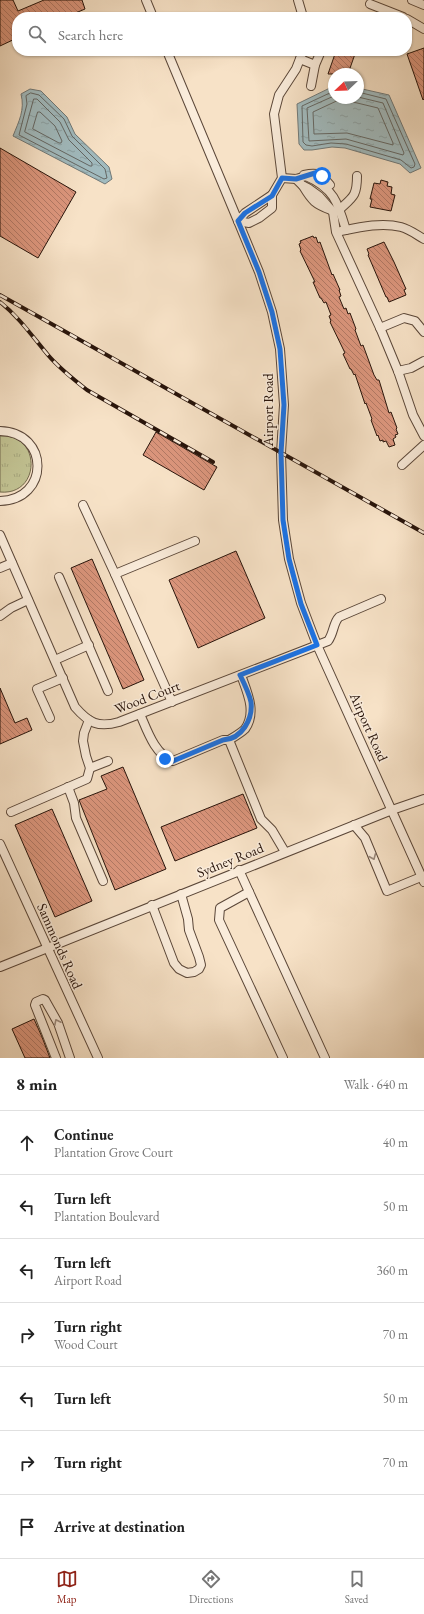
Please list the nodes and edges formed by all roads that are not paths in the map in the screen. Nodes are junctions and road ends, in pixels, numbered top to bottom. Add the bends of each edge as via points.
1 (146, 0) edge
2 (298, 0) edge
3 (412, 0) edge
4 (370, 4) dead end
5 (424, 5) edge
6 (151, 12) edge
7 (302, 12) edge
8 (390, 12) edge
9 (412, 22) edge
10 (424, 29) edge
11 (169, 56) edge
12 (301, 56) edge
13 (319, 56) edge
14 (300, 59) junction
15 (315, 65) junction
16 (311, 86) dead end
17 (357, 176) dead end
18 (282, 178) junction
19 (298, 178) junction
20 (272, 196) junction
21 (337, 209) junction
22 (238, 221) junction
23 (346, 230) junction
24 (336, 232) junction
25 (424, 238) edge
26 (380, 328) junction
27 (424, 332) edge
28 (424, 361) edge
29 (398, 371) junction
30 (422, 427) edge
31 (0, 431) edge
32 (424, 436) edge
33 (424, 445) edge
34 (402, 465) dead end
35 (0, 501) edge
36 (83, 505) dead end
37 (0, 535) edge
38 (195, 541) dead end
39 (12, 563) junction
40 (0, 568) edge
41 (115, 574) junction
42 (59, 577) dead end
43 (381, 599) dead end
44 (28, 600) junction
45 (0, 616) edge
46 (89, 645) junction
47 (317, 645) junction
48 (55, 660) junction
49 (240, 675) junction
50 (63, 678) junction
51 (108, 691) dead end
52 (172, 702) junction
53 (140, 714) junction
54 (50, 718) dead end
55 (89, 720) junction
56 (229, 740) junction
57 (108, 761) dead end
58 (90, 768) junction
59 (68, 787) junction
60 (424, 799) edge
61 (392, 810) junction
62 (11, 812) dead end
63 (354, 825) junction
64 (0, 844) edge
65 (285, 852) junction
66 (239, 870) junction
67 (423, 880) edge
68 (103, 881) dead end
69 (249, 892) junction
70 (181, 894) junction
71 (152, 905) junction
72 (46, 948) junction
73 (0, 966) edge
74 (56, 1058) edge
75 (70, 1058) edge
76 (98, 1058) edge
77 (283, 1058) edge
78 (325, 1058) edge

1 - 6 street
2 - 7 street
3 - 5 street
4 - 8 street
9 - 10 street
11 - 22 street, Airport Road
12 - 14 street
13 - 15 street
14 - 15 street
14 - 18 street via 279,95 274,114
15 - 16 street
17 - 21 street via 353,198
18 - 19 street
18 - 20 street
19 - 21 street via 302,185
19 - 21 street via 306,176 320,182 330,192
20 - 22 street via 245,213
20 - 22 street via 272,208 263,215 249,223
21 - 23 street
21 - 24 street
22 - 47 street, Airport Road via 259,272 272,312 280,349 284,405 281,453 283,520 289,559 301,604
23 - 24 street
23 - 25 street via 388,225 401,227
24 - 26 street
26 - 27 street via 404,318 415,321
26 - 29 street
28 - 29 street
29 - 30 street
30 - 32 street
31 - 35 street via 9,431 30,443 36,453 38,465 32,487 12,500
33 - 34 street
36 - 41 street
37 - 39 street, Wood Court
38 - 41 street
39 - 40 street
39 - 44 street, Wood Court
41 - 52 street
42 - 46 street
43 - 47 street, Wood Court via 339,617 332,635
44 - 45 street
44 - 48 street, Wood Court
46 - 48 street
46 - 51 street
47 - 49 street, Wood Court
47 - 61 street, Airport Road
48 - 50 street, Wood Court
49 - 52 street, Wood Court
49 - 56 street via 251,702 250,718 244,730
50 - 54 street via 37,689
50 - 55 street, Wood Court via 76,706
52 - 53 street, Wood Court
53 - 55 street, Wood Court via 108,726
53 - 56 street via 152,741 165,759 173,761 223,740
55 - 58 street via 83,741
56 - 65 street via 261,819 272,830
57 - 58 street
58 - 59 street via 87,779
59 - 62 street
59 - 68 street via 76,818
60 - 61 street, Sydney Road
61 - 63 street, Sydney Road
61 - 67 street, Airport Road
63 - 65 street, Sydney Road
63 -> 67 street via 365,838 388,891
64 - 72 street, Sammonds Road
65 - 66 street, Sydney Road
66 - 69 street
66 - 70 street, Sydney Road
69 - 77 street via 220,908 219,920
69 - 78 street
70 - 71 street, Sydney Road
70 - 71 street via 189,930 201,965 200,969 194,972 187,973 174,963
71 - 72 street, Sydney Road
72 - 73 street, Sydney Road
72 - 76 street, Sammonds Road
75 -> 74 street via 58,1023 43,999 35,1005

